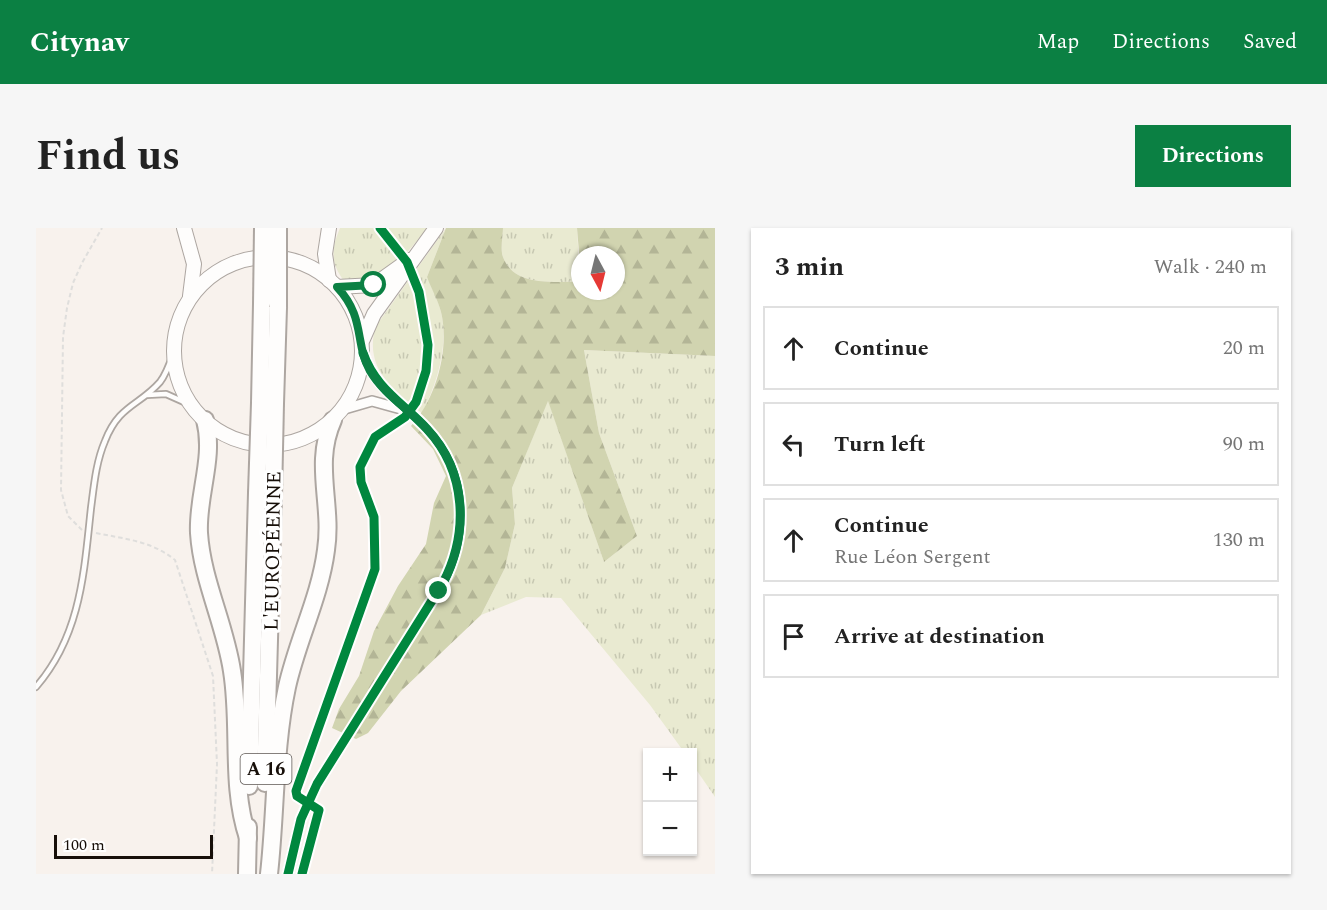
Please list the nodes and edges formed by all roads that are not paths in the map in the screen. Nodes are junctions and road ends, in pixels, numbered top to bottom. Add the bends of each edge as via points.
1 (184, 228) edge
2 (262, 228) edge
3 (278, 228) edge
4 (329, 228) edge
5 (436, 228) edge
6 (424, 244) junction
7 (333, 283) junction
8 (189, 300) junction
9 (270, 306) junction
10 (362, 347) junction
11 (174, 349) junction
12 (142, 397) junction
13 (193, 406) junction
14 (408, 413) junction
15 (337, 415) junction
16 (205, 420) junction
17 (265, 495) junction
18 (36, 687) edge
19 (248, 838) junction
20 (247, 874) edge
21 (262, 874) edge
22 (269, 874) edge
23 (288, 874) edge

1 - 8 main road via 194,264
2 - 9 highway, L'EUROPÉENNE / A 16, bridge
3 - 9 highway, L'EUROPÉENNE / A 16, bridge
4 - 7 main road via 325,254
5 - 6 main road
6 - 7 main road via 381,281 362,288
6 - 10 main road via 374,314
7 - 8 main road via 297,262 255,258 215,274
7 - 10 main road via 353,310
8 - 11 main road via 179,321
9 - 17 highway, L'EUROPÉENNE / A 16, bridge
10 - 14 street via 375,378
10 - 15 main road via 358,381
11 - 12 lane via 163,378
11 - 13 main road via 180,382
12 - 13 lane via 166,394
12 - 18 lane via 124,410 106,439 96,474 84,580 73,623 58,655
13 - 16 main road
14 - 15 street via 372,401
14 - 23 street via 432,435 453,472 461,511 458,548 434,599 317,784 301,819
15 - 16 main road via 308,436 272,445 236,439
15 - 22 highway via 322,452 327,547 285,697
16 - 19 highway via 209,450 200,504 200,541 232,670 240,814
17 - 19 highway, L'EUROPÉENNE / A 16
17 - 21 highway, L'EUROPÉENNE / A 16
19 - 20 highway, L'EUROPÉENNE / A 16

